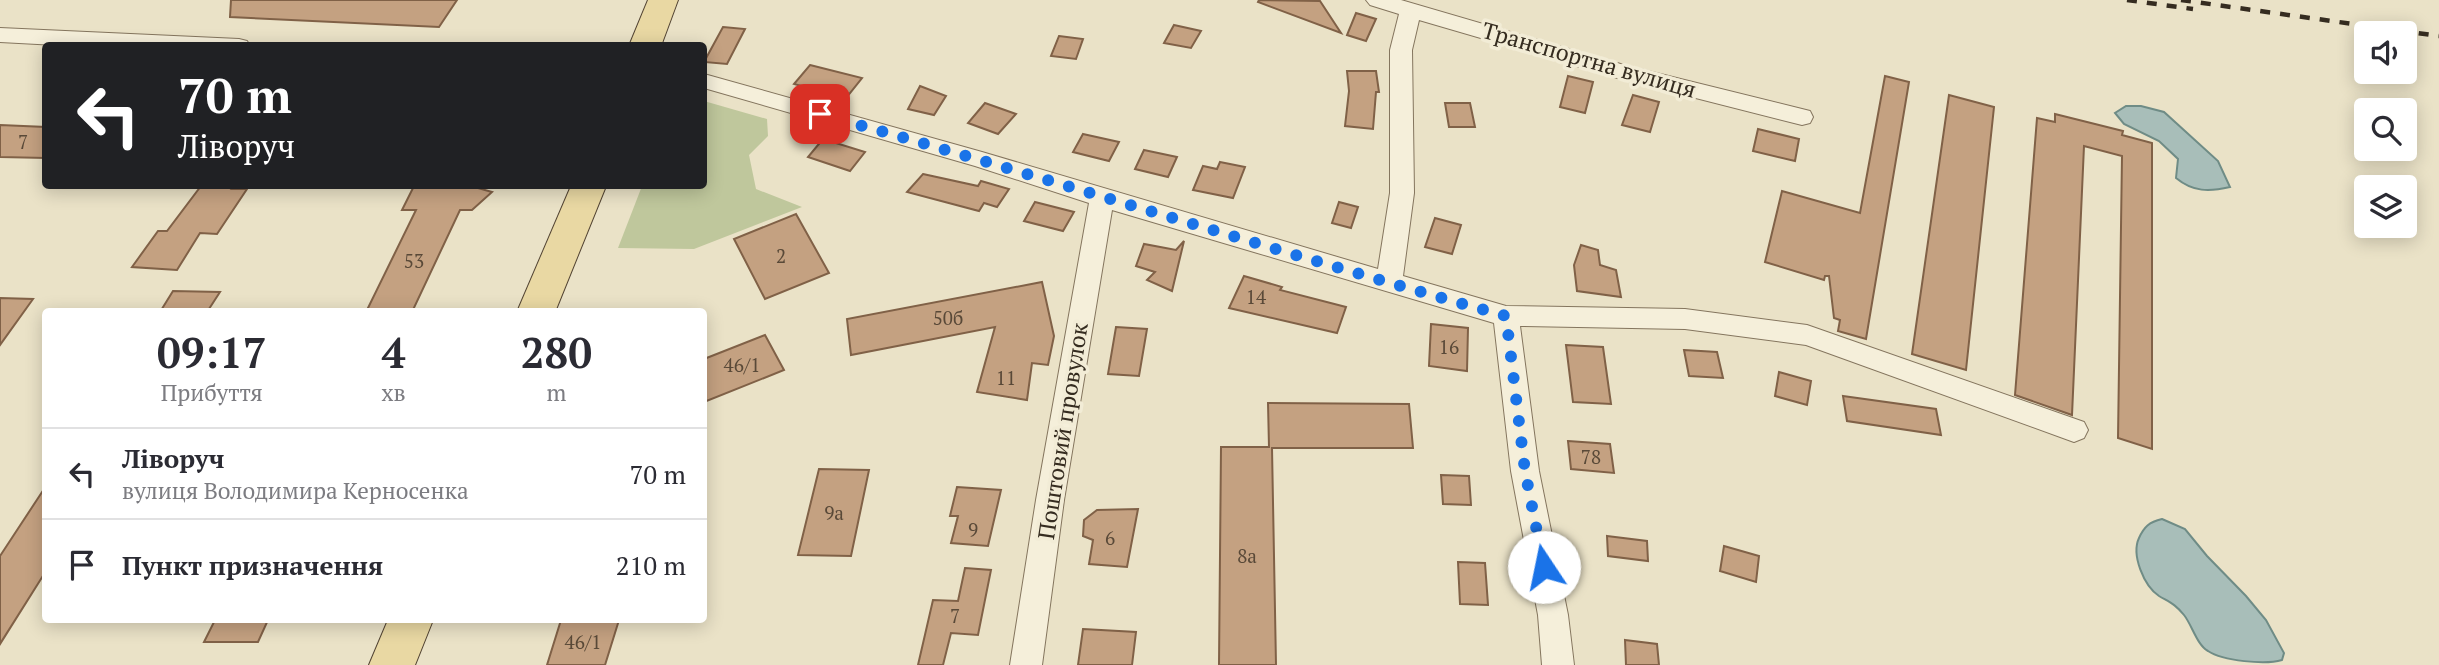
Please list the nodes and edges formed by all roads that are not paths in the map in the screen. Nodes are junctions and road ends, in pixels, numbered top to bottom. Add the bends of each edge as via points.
1 (663, 0) edge
2 (1377, 0) edge
3 (1411, 10) junction
4 (0, 35) edge
5 (152, 42) edge
6 (647, 42) edge
7 (707, 82) edge
8 (1802, 117) dead end
9 (587, 189) edge
10 (1102, 198) junction
11 (1389, 283) junction
12 (538, 308) edge
13 (1506, 316) junction
14 (2074, 429) dead end
15 (410, 623) edge
16 (392, 665) edge
17 (1026, 665) edge
18 (1558, 665) edge

1 - 6 main road
2 - 3 street, Транспортна вулиця
3 - 8 street, Транспортна вулиця via 1621,72
3 - 11 street via 1401,50 1402,193
4 - 5 street
7 - 10 street
9 - 12 main road
10 - 11 street
10 - 17 street, Поштовий провулок
11 - 13 street
13 - 14 street via 1685,320 1807,335
13 - 18 street via 1525,471
15 - 16 main road

